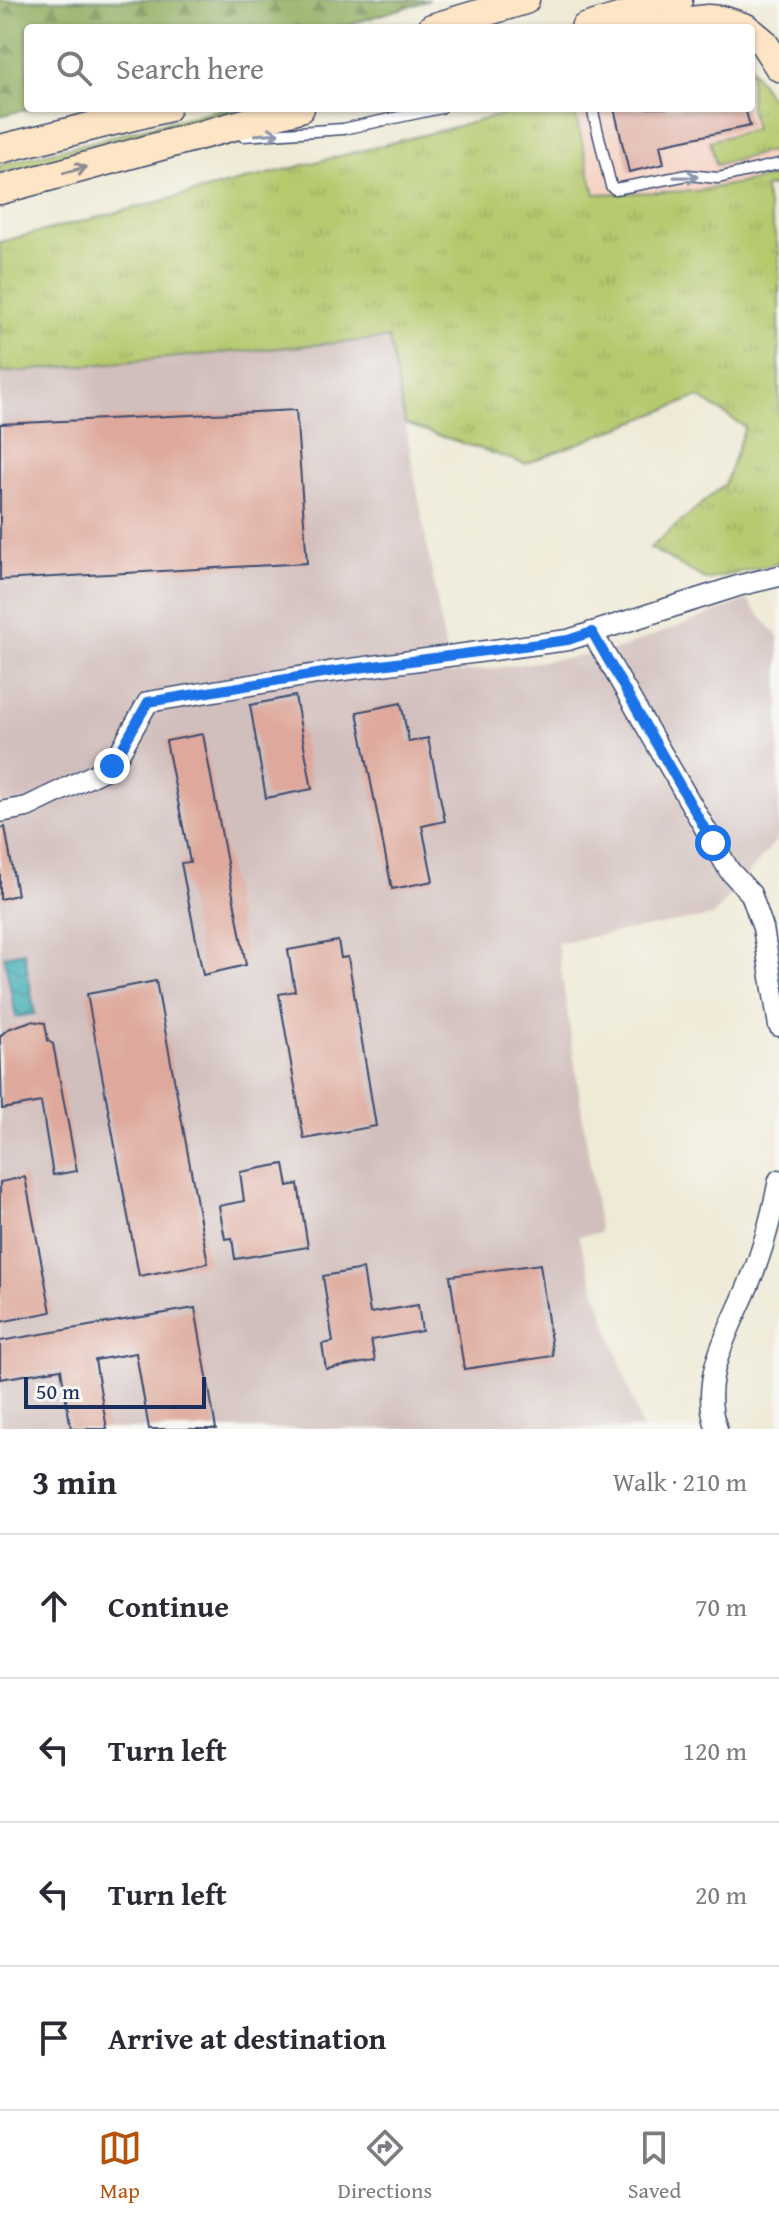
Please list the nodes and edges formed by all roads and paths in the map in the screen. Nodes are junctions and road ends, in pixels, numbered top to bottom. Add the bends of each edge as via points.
1 (525, 0) edge
2 (678, 0) edge
3 (445, 24) edge
4 (598, 24) edge
5 (660, 24) edge
6 (737, 24) edge
7 (755, 35) edge
8 (779, 67) edge
9 (150, 112) edge
10 (286, 112) edge
11 (422, 112) edge
12 (593, 112) edge
13 (190, 139) junction
14 (0, 149) edge
15 (779, 164) edge
16 (0, 190) edge
17 (779, 576) edge
18 (592, 632) junction
19 (0, 812) edge
20 (779, 1026) edge
21 (779, 1180) edge
22 (717, 1429) edge

1 - 3 street
2 - 4 street
5 - 6 street via 709,19
7 - 8 street
9 - 14 street
10 - 13 street
13 -> 11 lane via 343,129
12 -> 15 lane via 615,189 688,175 718,178
16 -> 13 street
17 - 18 street
18 - 19 street via 568,640 148,702 112,766 27,807
18 - 20 street via 729,870 751,894 763,928
21 - 22 street via 770,1227 718,1355 711,1392

